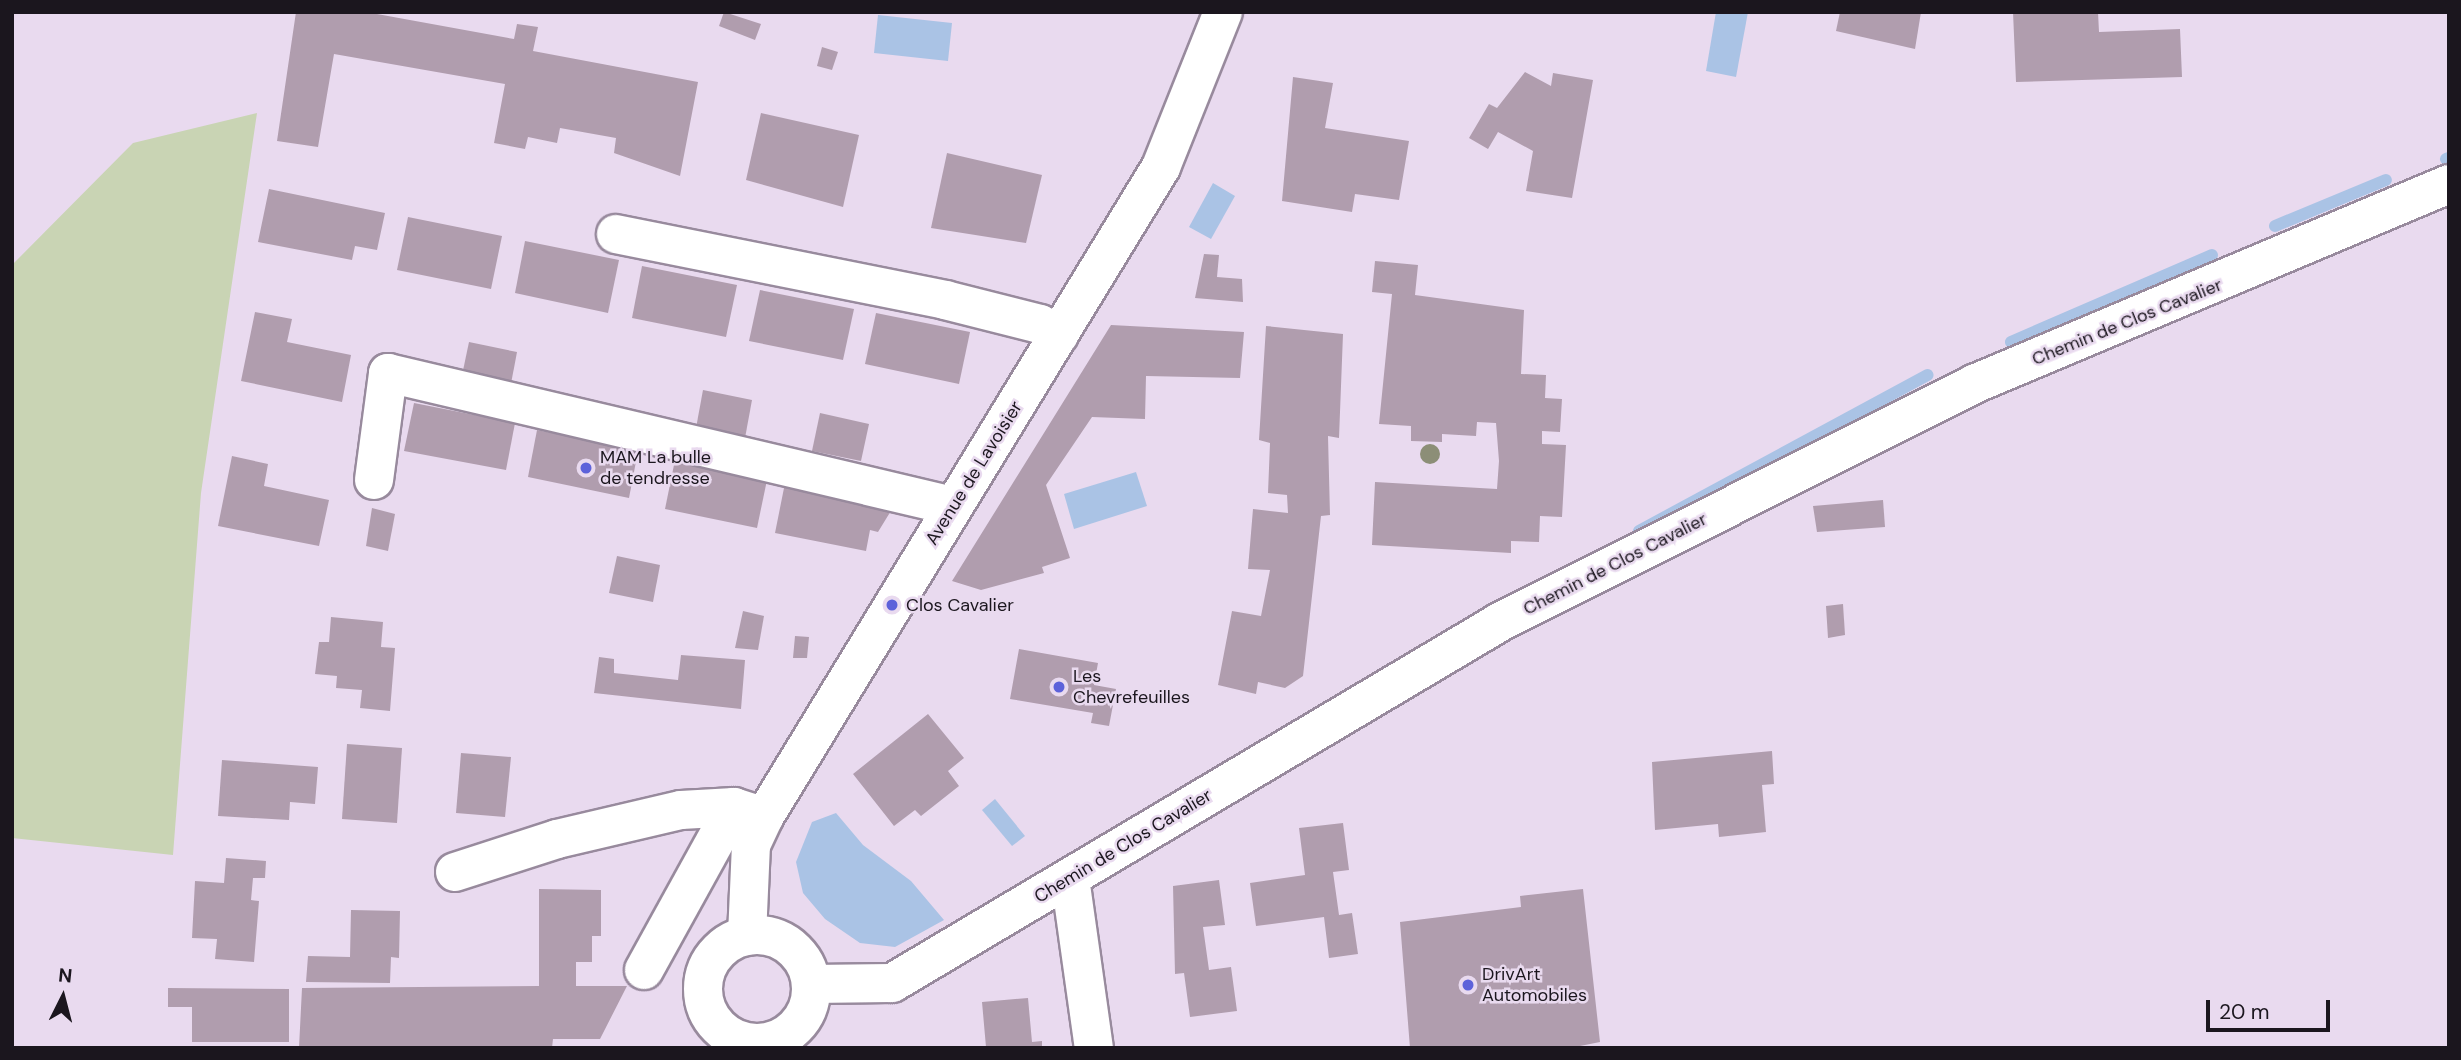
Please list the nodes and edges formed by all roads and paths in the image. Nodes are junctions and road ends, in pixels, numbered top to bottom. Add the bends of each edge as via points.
1 (1223, 12) edge
2 (2449, 184) edge
3 (616, 234) dead end
4 (1059, 335) junction
5 (374, 480) dead end
6 (953, 506) junction
7 (749, 812) junction
8 (455, 872) dead end
9 (1070, 878) junction
10 (747, 936) junction
11 (644, 970) dead end
12 (811, 984) junction
13 (720, 1040) edge
14 (1094, 1048) edge

1 - 4 street, Avenue de Lavoisier via 1160,167
2 - 9 street, Chemin de Clos Cavalier via 1974,384 1550,597
3 - 4 street via 945,300
4 - 6 street, Avenue de Lavoisier
5 - 6 street via 388,373
6 - 7 street, Avenue de Lavoisier
7 - 8 street via 681,810 557,839
7 - 10 street, Avenue de Lavoisier
7 - 11 street
9 - 12 street, Chemin de Clos Cavalier via 892,983
9 - 14 street
10 - 12 street via 782,941 796,951
10 - 13 street via 730,942 707,968 705,1003
12 - 13 street via 803,1018 775,1040

